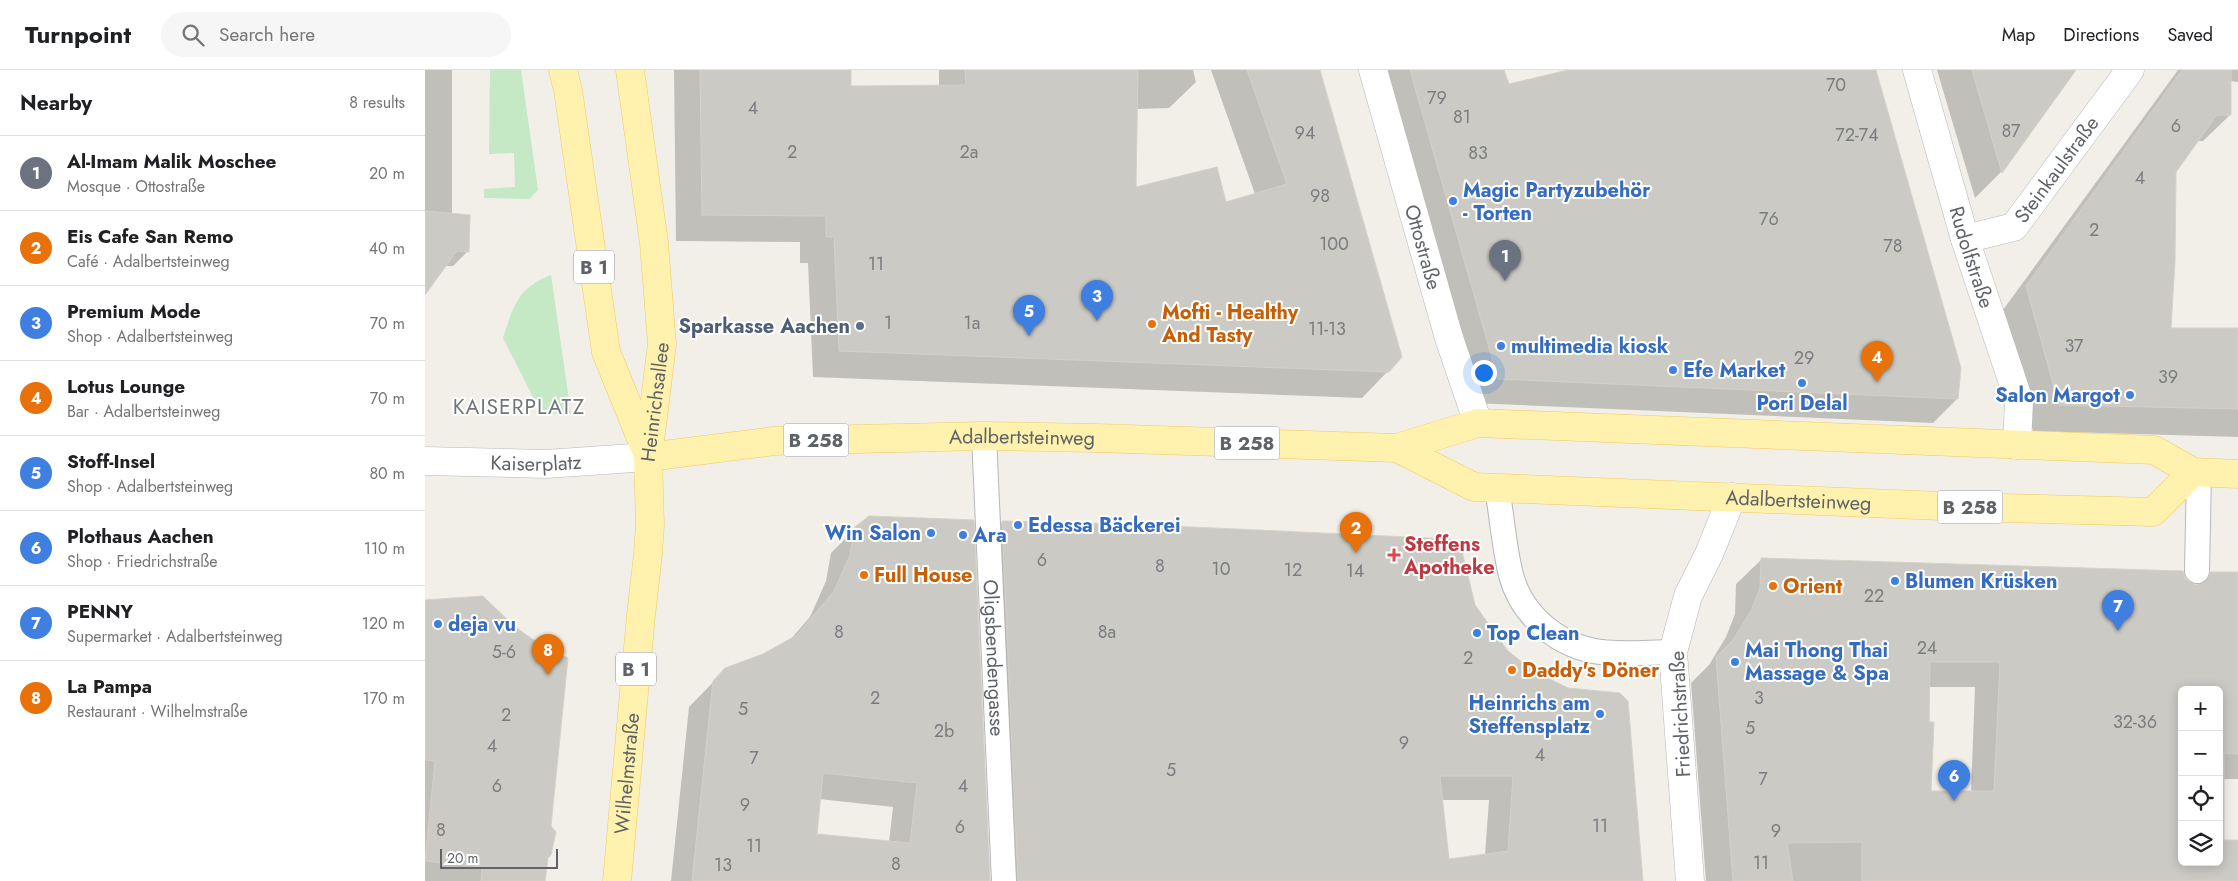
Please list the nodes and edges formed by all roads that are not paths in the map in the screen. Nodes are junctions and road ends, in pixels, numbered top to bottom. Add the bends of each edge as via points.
1 (563, 70) edge
2 (630, 70) edge
3 (1373, 70) edge
4 (1917, 70) edge
5 (2130, 70) edge
6 (1965, 239) junction
7 (1478, 423) junction
8 (984, 436) junction
9 (2017, 445) junction
10 (1397, 448) junction
11 (648, 457) junction
12 (425, 460) edge
13 (2196, 472) junction
14 (2238, 474) edge
15 (1497, 488) junction
16 (1732, 497) junction
17 (2197, 571) dead end
18 (1673, 652) junction
19 (617, 881) edge
20 (1004, 881) edge
21 (1690, 881) edge

1 - 11 main road, Heinrichsallee / B 1 via 606,352
2 - 11 main road, Heinrichsallee / B 1 via 654,243 662,344
3 - 7 street, Ottostraße via 1449,338
4 - 6 street, Rudolfstraße
5 - 6 street, Steinkaulstraße via 2014,227
6 - 9 street, Rudolfstraße via 2019,401
7 - 9 main road, Adalbertsteinweg / B 258
7 - 10 main road, Adalbertsteinweg / B 258
8 - 10 main road, Adalbertsteinweg / B 258
8 - 11 main road, Adalbertsteinweg / B 258 via 774,441
8 - 20 lane, Oligsbendengasse
9 - 13 main road, Adalbertsteinweg / B 258 via 2154,450
10 - 15 main road, Adalbertsteinweg / B 258 via 1474,487
11 - 12 street, Kaiserplatz via 546,464
11 - 19 main road, Wilhelmstraße / B 1 via 649,544
13 - 14 main road, Adalbertsteinweg / B 258
13 - 16 main road, Adalbertsteinweg / B 258 via 2153,512
13 - 17 lane
15 - 16 main road, Adalbertsteinweg / B 258
15 - 18 lane via 1511,576 1524,603 1544,628 1570,645 1601,652
16 - 18 street, Friedrichstraße via 1688,596
18 - 21 street, Friedrichstraße

